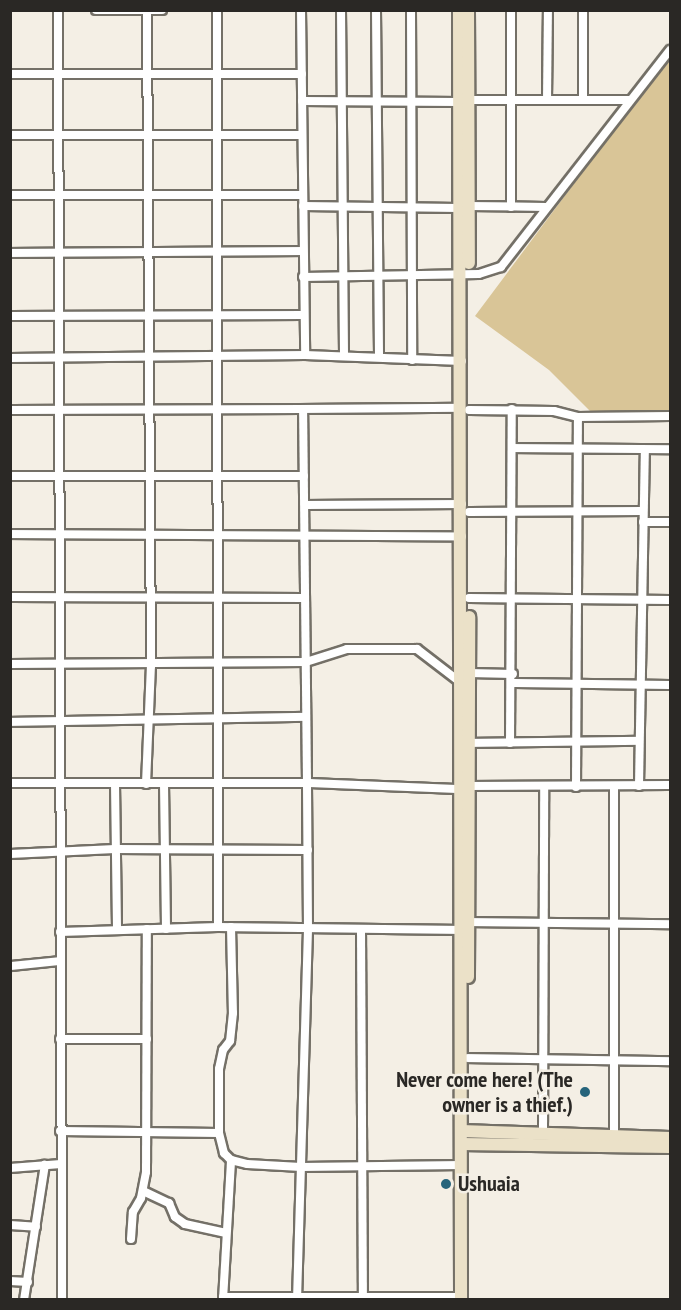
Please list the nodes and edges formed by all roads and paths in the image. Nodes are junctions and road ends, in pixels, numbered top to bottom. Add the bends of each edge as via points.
1 (58, 10) edge
2 (96, 10) edge
3 (162, 10) edge
4 (217, 10) edge
5 (302, 10) edge
6 (341, 10) edge
7 (376, 10) edge
8 (411, 10) edge
9 (459, 10) edge
10 (468, 10) edge
11 (511, 10) edge
12 (548, 10) edge
13 (583, 10) edge
14 (147, 11) edge
15 (670, 51) edge
16 (217, 73) junction
17 (10, 74) edge
18 (58, 74) junction
19 (147, 74) junction
20 (302, 74) junction
21 (511, 99) junction
22 (547, 99) junction
23 (583, 99) junction
24 (629, 100) junction
25 (302, 101) junction
26 (463, 101) junction
27 (340, 102) junction
28 (378, 102) junction
29 (411, 102) junction
30 (10, 135) edge
31 (58, 135) junction
32 (148, 135) junction
33 (217, 135) junction
34 (302, 135) junction
35 (219, 193) junction
36 (147, 194) junction
37 (10, 195) edge
38 (58, 195) junction
39 (303, 195) junction
40 (303, 206) junction
41 (341, 207) junction
42 (378, 207) junction
43 (412, 207) junction
44 (464, 207) junction
45 (511, 207) junction
46 (546, 207) junction
47 (218, 251) junction
48 (302, 251) junction
49 (147, 252) junction
50 (10, 253) edge
51 (58, 253) junction
52 (465, 274) junction
53 (412, 276) junction
54 (303, 277) junction
55 (379, 277) junction
56 (342, 278) junction
57 (149, 314) junction
58 (219, 314) junction
59 (58, 315) junction
60 (304, 315) junction
61 (10, 316) edge
62 (150, 355) junction
63 (218, 355) junction
64 (305, 355) junction
65 (58, 356) junction
66 (344, 356) junction
67 (379, 357) junction
68 (10, 358) edge
69 (412, 360) junction
70 (462, 361) junction
71 (219, 408) junction
72 (150, 409) junction
73 (303, 409) junction
74 (465, 409) junction
75 (512, 409) junction
76 (10, 410) edge
77 (58, 411) junction
78 (670, 416) edge
79 (578, 417) junction
80 (512, 448) junction
81 (670, 449) edge
82 (576, 450) junction
83 (645, 450) junction
84 (10, 476) edge
85 (150, 476) junction
86 (219, 476) junction
87 (304, 476) junction
88 (58, 477) junction
89 (304, 505) junction
90 (466, 508) junction
91 (577, 510) junction
92 (514, 511) junction
93 (643, 511) junction
94 (643, 522) junction
95 (670, 522) edge
96 (10, 534) edge
97 (59, 535) junction
98 (150, 535) junction
99 (219, 535) junction
100 (304, 535) junction
101 (462, 537) junction
102 (59, 596) junction
103 (150, 596) junction
104 (10, 597) edge
105 (220, 597) junction
106 (305, 598) junction
107 (469, 598) junction
108 (577, 598) junction
109 (514, 599) junction
110 (643, 600) junction
111 (670, 600) edge
112 (306, 662) junction
113 (220, 663) junction
114 (10, 664) edge
115 (59, 665) junction
116 (151, 666) junction
117 (465, 678) junction
118 (512, 678) junction
119 (577, 684) junction
120 (640, 684) junction
121 (670, 685) edge
122 (305, 717) junction
123 (147, 719) junction
124 (219, 720) junction
125 (60, 721) junction
126 (10, 722) edge
127 (639, 741) junction
128 (468, 743) junction
129 (510, 743) junction
130 (576, 743) junction
131 (10, 783) edge
132 (164, 783) junction
133 (307, 783) junction
134 (60, 784) junction
135 (115, 784) junction
136 (146, 784) junction
137 (220, 784) junction
138 (670, 785) edge
139 (614, 786) junction
140 (639, 786) junction
141 (464, 787) junction
142 (544, 787) junction
143 (576, 787) junction
144 (115, 849) junction
145 (164, 850) junction
146 (217, 850) junction
147 (308, 850) junction
148 (60, 851) junction
149 (10, 854) edge
150 (542, 921) junction
151 (670, 924) edge
152 (613, 925) junction
153 (218, 927) junction
154 (231, 927) junction
155 (465, 927) junction
156 (117, 929) junction
157 (147, 929) junction
158 (165, 929) junction
159 (308, 929) junction
160 (361, 929) junction
161 (60, 932) junction
162 (60, 961) junction
163 (10, 966) edge
164 (60, 1039) junction
165 (147, 1039) junction
166 (468, 1058) junction
167 (542, 1059) junction
168 (613, 1059) junction
169 (670, 1061) edge
170 (60, 1131) junction
171 (147, 1132) junction
172 (219, 1133) junction
173 (543, 1134) junction
174 (465, 1138) junction
175 (670, 1138) edge
176 (614, 1141) junction
177 (670, 1147) edge
178 (231, 1160) junction
179 (62, 1164) junction
180 (45, 1165) junction
181 (462, 1165) junction
182 (363, 1166) junction
183 (301, 1167) junction
184 (10, 1168) edge
185 (143, 1191) junction
186 (10, 1225) edge
187 (36, 1227) junction
188 (226, 1233) junction
189 (131, 1239) dead end
190 (10, 1281) edge
191 (28, 1282) junction
192 (223, 1298) edge
193 (297, 1298) edge
194 (363, 1298) junction
195 (24, 1299) edge
196 (62, 1299) edge
197 (342, 1299) edge
198 (464, 1299) edge

1 - 18 street
2 - 14 street
3 - 14 street
4 - 16 street
5 - 20 street
6 - 27 street
7 - 28 street
8 - 29 street
9 - 26 main road
10 - 26 main road
11 - 21 street
12 - 22 street
13 - 23 street
14 - 19 street
15 - 24 street
16 - 19 street
16 - 20 street
16 - 33 street
17 - 18 street
18 - 19 street
18 - 31 street
19 - 32 street
20 - 25 street
21 - 22 street
21 - 26 street
21 - 45 street
22 - 23 street
23 - 24 street
24 - 46 street
25 - 27 street
25 - 34 street
26 - 29 street
26 - 44 main road
27 - 28 street
27 - 41 street
28 - 29 street
28 - 42 street
29 - 43 street
30 - 31 street
31 - 32 street
31 - 38 street
32 - 33 street
32 - 36 street
33 - 34 street
33 - 35 street
34 - 39 street
35 - 36 street
35 - 39 street
35 - 47 street
36 - 38 street
36 - 49 street
37 - 38 street
38 - 51 street
39 - 40 street
40 - 41 street
40 - 48 street
41 - 42 street
41 - 56 street
42 - 43 street
42 - 55 street
43 - 44 street
43 - 53 street
44 - 45 street
44 - 52 main road
45 - 46 street
46 - 52 street via 501,267
47 - 48 street
47 - 49 street
47 - 58 street
48 - 54 street
49 - 51 street
49 - 57 street
50 - 51 street
51 - 59 street
52 - 53 street
52 - 70 main road
52 - 74 main road
53 - 55 street
53 - 69 street
54 - 56 street
54 - 60 street
55 - 56 street
55 - 67 street
56 - 66 street
57 - 58 street
57 - 59 street
57 - 62 street
58 - 60 street
58 - 63 street
59 - 61 street
59 - 65 street
60 - 64 street
62 - 63 street
62 - 65 street
62 - 72 street
63 - 64 street
63 - 71 street
64 - 66 street
65 - 68 street
65 - 77 street
66 - 67 street
67 - 69 street
69 - 70 street
70 - 74 main road
71 - 72 street
71 - 73 street
71 - 86 street
72 - 77 street
72 - 85 street
73 - 74 street
73 - 87 street
74 - 75 street
74 - 90 main road
75 - 79 street
75 - 80 street
76 - 77 street
77 - 88 street
78 - 79 street
79 - 82 street
80 - 82 street
80 - 92 street
81 - 83 street
82 - 83 street
82 - 91 street
83 - 93 street
84 - 88 street
85 - 86 street
85 - 88 street
85 - 98 street
86 - 87 street
86 - 99 street
87 - 89 street
88 - 97 street
89 - 90 street
89 - 100 street
90 - 92 street
90 - 101 main road
90 - 107 main road
91 - 92 street
91 - 93 street
91 - 108 street
92 - 109 street
93 - 94 street
94 - 95 street
94 - 110 street
96 - 97 street
97 - 98 street
97 - 102 street
98 - 99 street
98 - 103 street
99 - 100 street
99 - 105 street
100 - 101 street
100 - 106 street
101 - 117 main road
102 - 103 street
102 - 104 street
102 - 115 street
103 - 105 street
103 - 116 street
105 - 106 street
105 - 113 street
106 - 112 street
107 - 109 street
107 - 117 main road
108 - 109 street
108 - 110 street
108 - 119 street
109 - 118 street
110 - 111 street
110 - 120 street
112 - 113 street
112 - 117 street via 346,649 417,649
112 - 122 street
113 - 116 street
113 - 124 street
114 - 115 street
115 - 116 street
115 - 125 street
116 - 123 street
117 - 118 street
117 - 128 main road
117 - 141 main road
118 - 119 street
118 - 129 street
119 - 120 street
119 - 130 street
120 - 121 street
120 - 127 street
122 - 124 street
122 - 133 street
123 - 124 street
123 - 125 street
123 - 136 street
124 - 137 street
125 - 126 street
125 - 134 street
127 - 130 street
127 - 140 street
128 - 129 street
128 - 141 main road
129 - 130 street
130 - 143 street
131 - 134 street
132 - 136 street
132 - 137 street
132 - 145 street
133 - 137 street
133 - 141 street
133 - 147 street
134 - 135 street
134 - 148 street
135 - 136 street
135 - 144 street
137 - 146 street
138 - 140 street
139 - 140 street
139 - 143 street
139 - 152 street
141 - 142 street
141 - 155 main road
142 - 143 street
142 - 150 street
144 - 145 street
144 - 148 street
144 - 156 street
145 - 146 street
145 - 158 street
146 - 147 street
146 - 153 street
147 - 159 street
148 - 149 street
148 - 161 street
150 - 152 street
150 - 155 street
150 - 167 street
151 - 152 street
152 - 168 street
153 - 154 street
153 - 158 street
154 - 159 street
154 - 172 street via 233,1012 230,1041 220,1064
155 - 160 street
155 - 166 main road
155 - 174 main road
156 - 157 street
156 - 161 street
157 - 158 street
157 - 165 street
159 - 160 street
159 - 183 street
160 - 182 street
161 - 162 street
162 - 163 street
162 - 164 street
164 - 165 street
164 - 170 street
165 - 171 street
166 - 167 street
166 - 174 main road
167 - 168 street
167 - 173 street
168 - 169 street
168 - 176 street
170 - 171 street
170 - 179 street
171 - 172 street
171 - 185 street
172 - 178 street via 222,1150
173 - 174 main road
173 - 176 main road
174 - 176 main road
174 - 181 main road
174 - 198 main road
175 - 176 main road
176 - 177 main road
178 - 183 street
178 - 188 street
179 - 180 street
179 - 196 street
180 - 184 street
180 - 187 street
181 - 182 street
181 - 198 main road
182 - 183 street
182 - 194 street
183 - 193 street
185 - 188 street via 169,1203 178,1220
185 - 189 street via 133,1212
186 - 187 street
187 - 191 street
188 - 192 street
190 - 191 street
191 - 195 street
192 - 193 street
193 - 197 street
194 - 197 street
194 - 198 street

